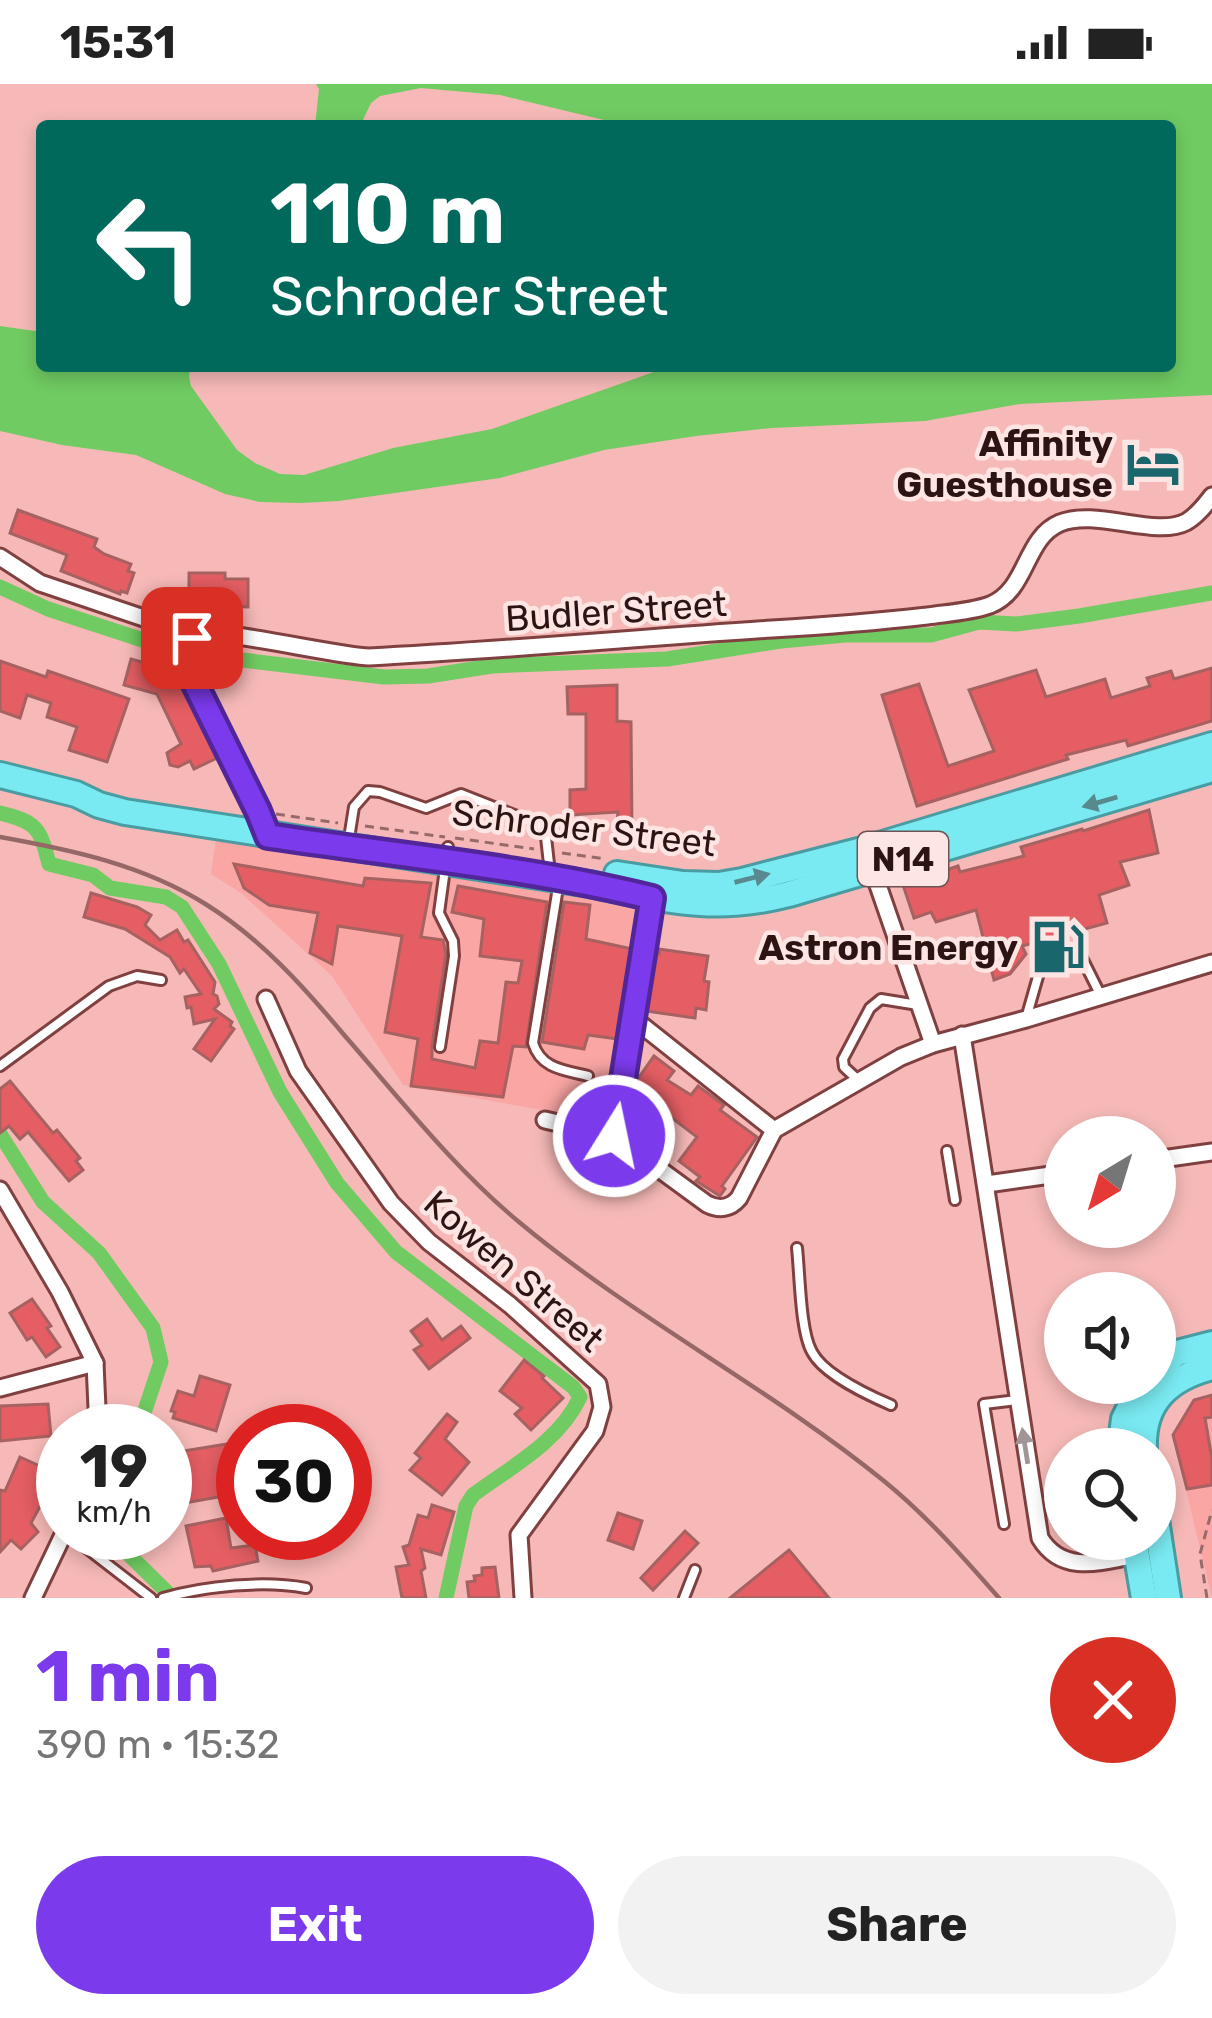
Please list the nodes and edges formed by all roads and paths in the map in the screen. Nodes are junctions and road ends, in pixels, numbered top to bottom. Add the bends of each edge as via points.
1 (1212, 496) edge
2 (0, 557) edge
3 (189, 648) junction
4 (1212, 745) edge
5 (1212, 769) edge
6 (0, 775) edge
7 (263, 822) junction
8 (351, 828) junction
9 (448, 854) junction
10 (869, 859) junction
11 (616, 860) dead end
12 (552, 865) junction
13 (654, 890) junction
14 (1212, 963) edge
15 (161, 980) dead end
16 (1101, 995) junction
17 (266, 999) dead end
18 (919, 1005) junction
19 (634, 1019) junction
20 (1026, 1019) junction
21 (962, 1035) junction
22 (932, 1044) junction
23 (440, 1047) dead end
24 (0, 1066) edge
25 (588, 1076) dead end
26 (861, 1081) junction
27 (545, 1120) dead end
28 (774, 1130) junction
29 (614, 1136) junction
30 (947, 1151) dead end
31 (1212, 1152) edge
32 (1176, 1157) edge
33 (1044, 1176) edge
34 (987, 1184) junction
35 (0, 1190) edge
36 (955, 1200) dead end
37 (797, 1248) dead end
38 (1212, 1344) edge
39 (1176, 1354) edge
40 (94, 1363) junction
41 (1212, 1366) edge
42 (0, 1388) edge
43 (1016, 1392) junction
44 (96, 1404) edge
45 (891, 1405) dead end
46 (1146, 1428) edge
47 (1212, 1510) edge
48 (1004, 1524) dead end
49 (1044, 1545) edge
50 (52, 1560) edge
51 (102, 1560) edge
52 (1144, 1560) edge
53 (1150, 1560) edge
54 (695, 1570) dead end
55 (306, 1588) dead end
56 (165, 1597) edge
57 (33, 1598) edge
58 (152, 1598) edge
59 (524, 1598) edge
60 (684, 1598) edge
61 (1144, 1598) edge
62 (1168, 1598) edge
63 (1207, 1598) edge

1 - 3 street, Budler Street via 1171,526 1062,522 1042,537 1008,594 957,613 369,657 212,633
2 - 3 street via 40,583
3 - 7 street via 190,678
4 - 10 highway, Schroder Street / N14
5 -> 10 highway, Schroder Street / N14
6 - 7 highway, Schroder Street / N14
7 - 8 highway, Schroder Street / N14
7 - 8 path
7 - 9 highway, Schroder Street / N14
8 - 9 highway, Schroder Street / N14
8 - 12 path
8 - 12 lane via 368,791 426,808 461,794 535,823
9 - 12 highway, Schroder Street / N14
9 - 23 lane via 439,913 454,956
10 - 13 highway, Schroder Street / N14
10 - 18 street
11 - 12 path
12 - 13 highway, Schroder Street / N14
12 - 25 lane via 533,1042 548,1065
13 - 19 street
14 - 16 street
15 - 24 lane via 137,976 110,986
16 - 20 street
16 - 20 lane via 1081,956 1043,965
17 - 59 street, Kowen Street via 298,1071 391,1203 598,1384 595,1431 519,1535
18 - 22 street
18 - 26 lane via 872,1005 843,1063
19 - 28 street
19 - 29 street
20 - 21 street
21 - 22 street
21 - 34 street
22 - 26 street
26 - 28 street
27 - 29 street
28 - 29 street via 739,1198 718,1208
30 - 36 lane
31 - 32 street
33 - 34 street
34 - 43 street
35 - 40 street
37 - 45 lane via 815,1358
38 - 39 highway
40 - 42 street
40 - 44 street
41 - 46 highway via 1166,1389
43 - 48 lane via 985,1404
49 -> 43 street
47 - 63 path via 1199,1554
50 - 57 street
51 - 58 lane
52 - 61 highway
53 - 62 highway
54 - 60 lane
55 - 56 lane via 277,1582

